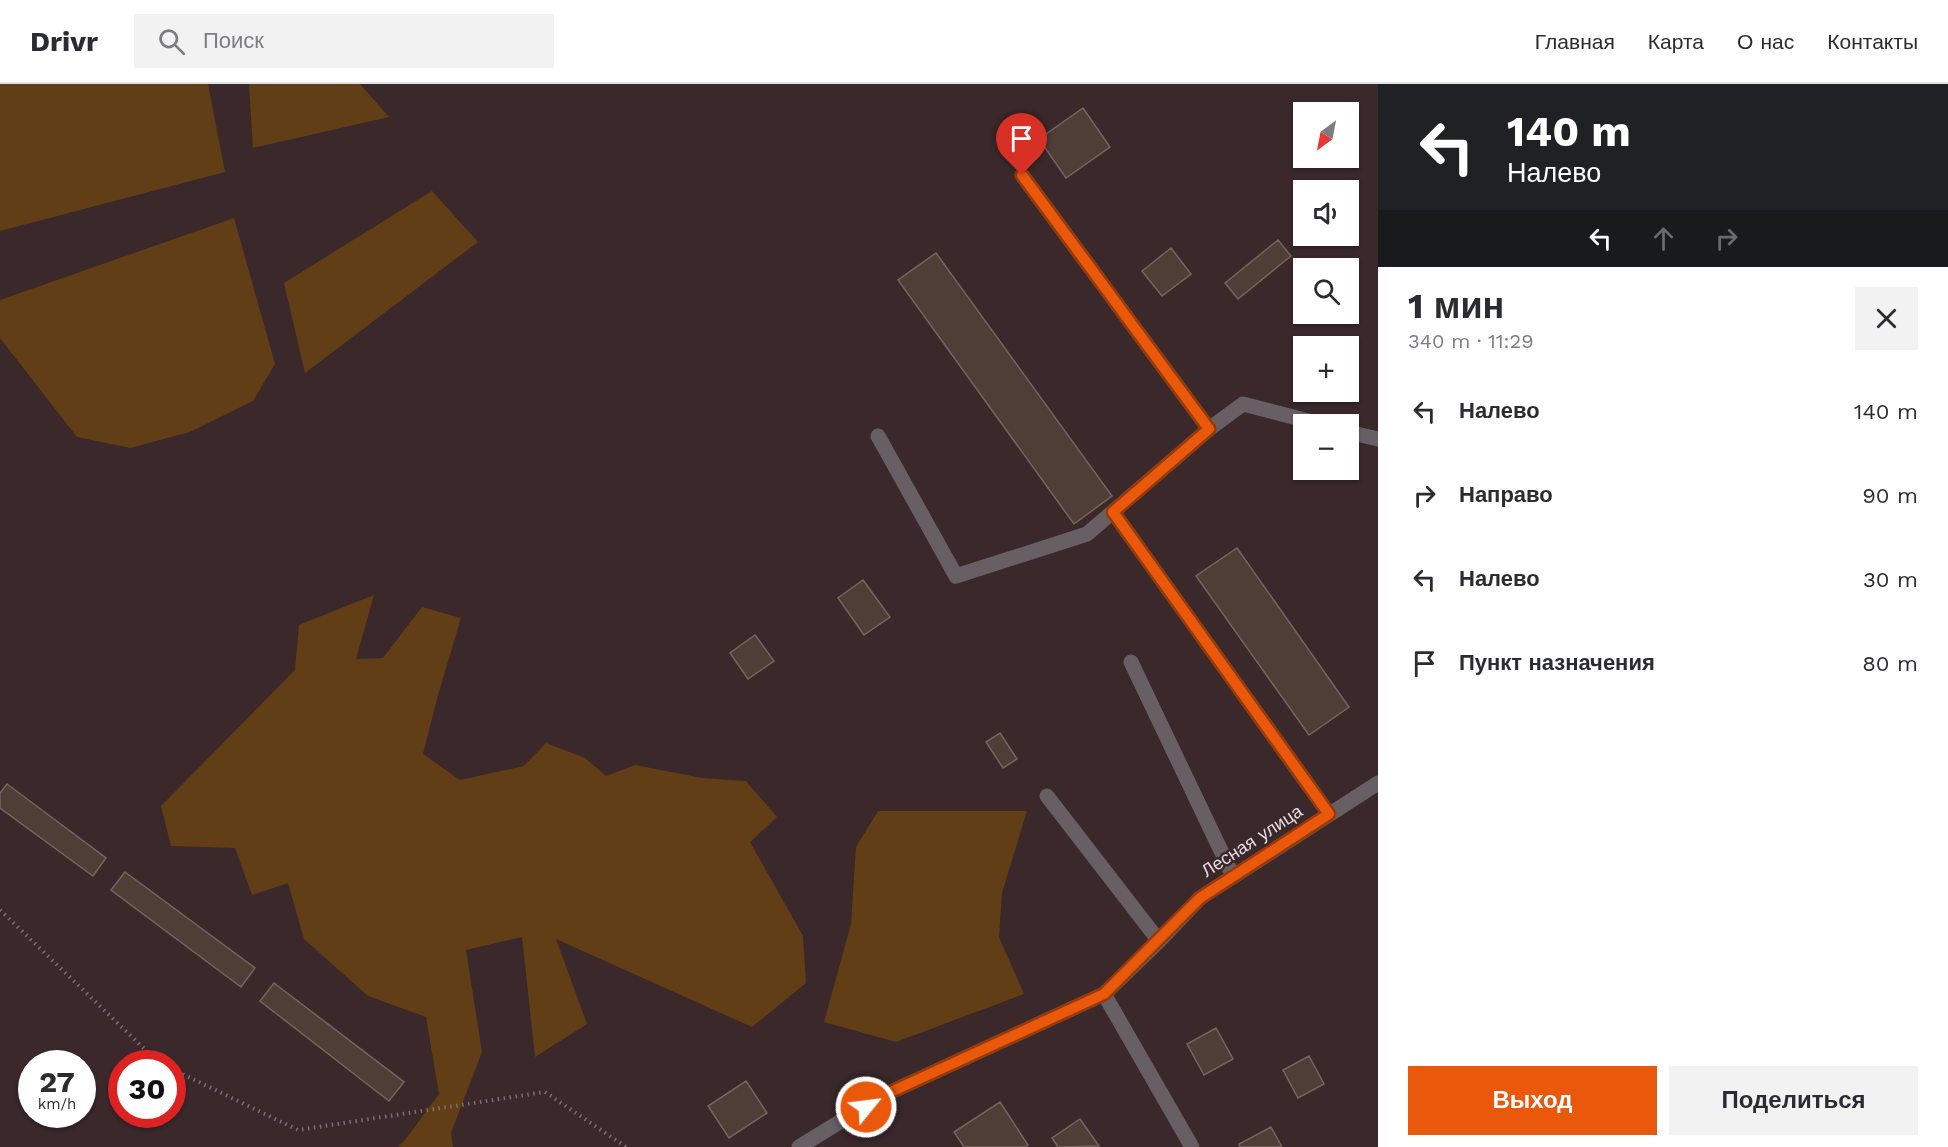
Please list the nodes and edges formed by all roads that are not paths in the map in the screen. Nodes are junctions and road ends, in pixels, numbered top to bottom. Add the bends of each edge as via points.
1 (1022, 175) dead end
2 (1293, 417) edge
3 (1209, 429) junction
4 (1359, 435) edge
5 (878, 436) dead end
6 (1378, 439) edge
7 (1113, 512) junction
8 (1131, 662) dead end
9 (1378, 783) edge
10 (1047, 796) dead end
11 (1329, 814) junction
12 (1233, 876) junction
13 (1159, 941) junction
14 (1104, 994) junction
15 (799, 1147) edge
16 (1192, 1147) edge

1 - 3 street
2 - 3 street via 1243,405
3 - 7 street
4 - 6 street
5 - 7 street via 956,576 1087,534
7 - 11 street
8 - 12 street
9 - 11 street, Лесная улица
10 - 13 street
11 - 12 street, Лесная улица
12 - 13 street, Лесная улица via 1200,898
13 - 14 street, Лесная улица
14 - 15 street, Лесная улица via 882,1096
14 - 16 street

